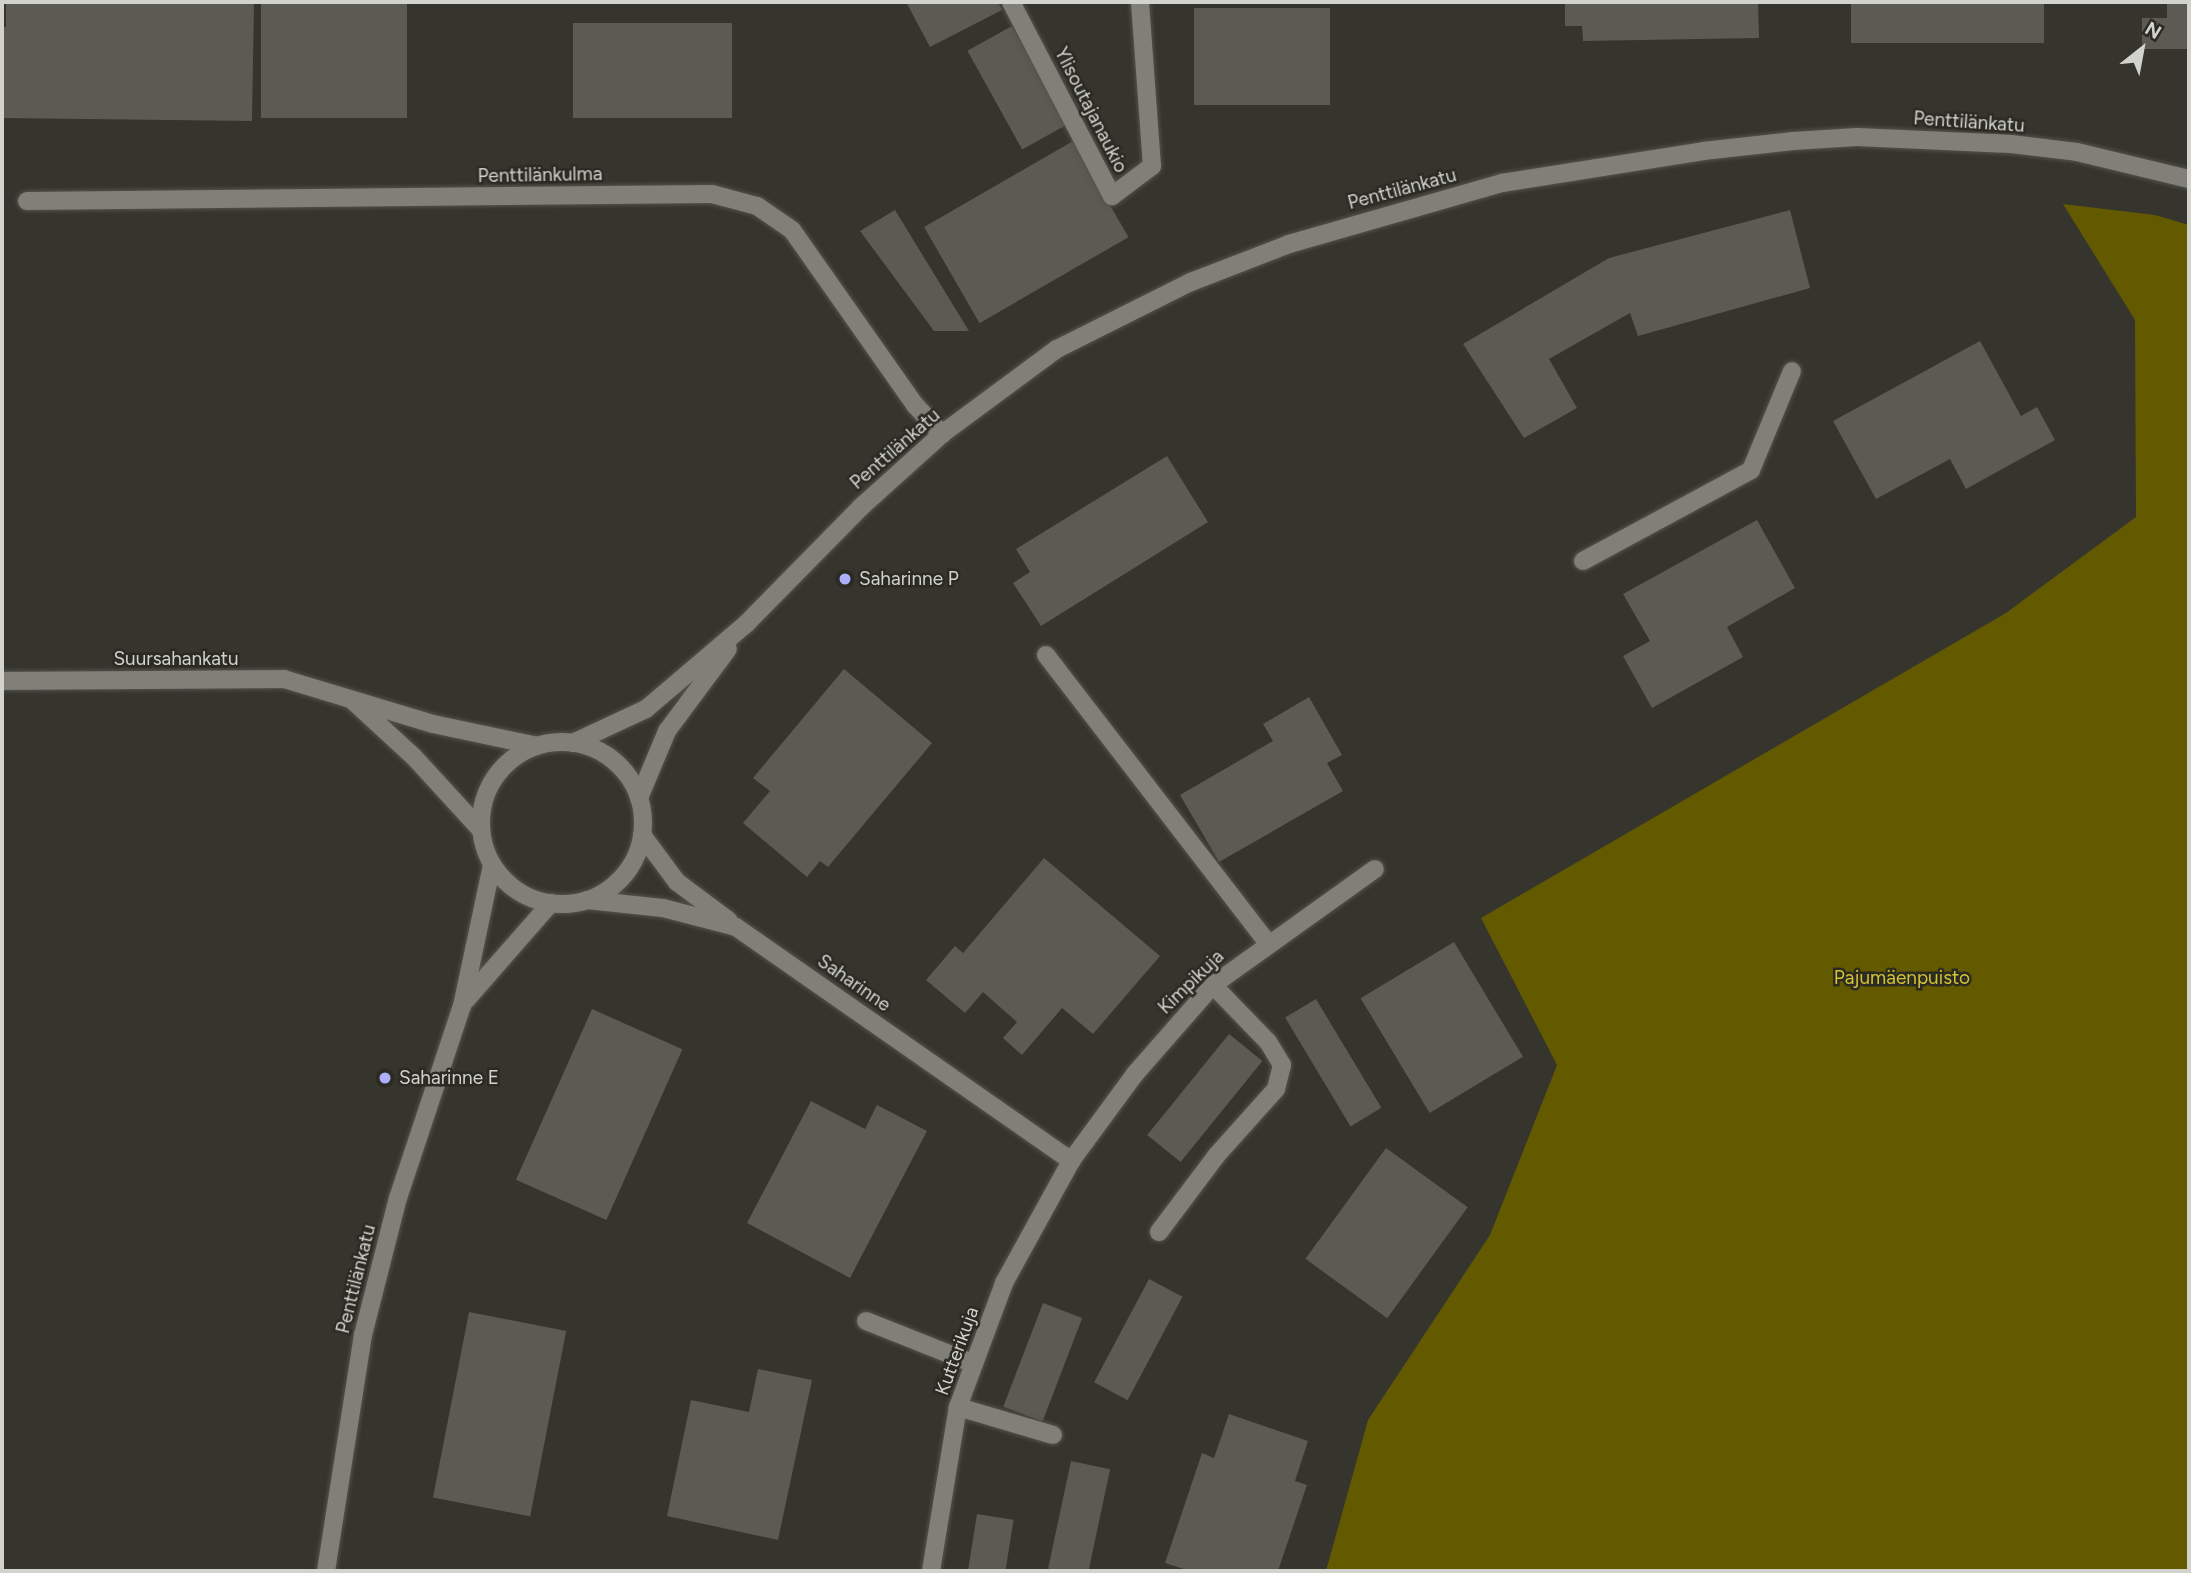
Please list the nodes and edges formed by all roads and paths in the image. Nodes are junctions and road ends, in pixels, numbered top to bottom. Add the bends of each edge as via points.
1 (1011, 2) edge
2 (1140, 2) edge
3 (2189, 179) edge
4 (27, 201) dead end
5 (1792, 371) dead end
6 (942, 434) junction
7 (1583, 561) dead end
8 (747, 623) junction
9 (1046, 655) dead end
10 (2, 681) edge
11 (348, 697) junction
12 (573, 743) junction
13 (537, 746) junction
14 (639, 799) junction
15 (481, 830) junction
16 (642, 835) junction
17 (492, 864) junction
18 (1375, 869) dead end
19 (587, 900) junction
20 (551, 903) junction
21 (736, 927) junction
22 (1267, 942) junction
23 (1213, 985) junction
24 (462, 1006) junction
25 (1071, 1161) junction
26 (1159, 1233) dead end
27 (866, 1321) dead end
28 (974, 1364) junction
29 (958, 1407) junction
30 (1053, 1435) dead end
31 (326, 1571) edge
32 (931, 1571) edge

1 - 2 street, Ylisoutajanaukio via 1112,196 1152,166
3 - 6 street, Penttilänkatu via 2064,151 1857,136 1703,151 1502,183 1289,244 1191,282 1057,349
4 - 6 street, Penttilänkulma via 712,194 757,206 792,230 915,405
5 - 7 street via 1751,470
6 - 8 street, Penttilänkatu via 860,507
8 - 12 street, Penttilänkatu via 646,709
8 - 14 street, Penttilänkatu via 667,731
9 - 22 street
10 - 11 street, Suursahankatu via 284,680
11 - 13 street, Suursahankatu via 433,724
11 - 15 street, Suursahankatu via 414,757
12 - 13 street
12 - 14 street via 591,747 621,768
13 - 15 street via 506,764 494,778 481,812
14 - 16 street
15 - 17 street
16 - 19 street via 618,882
16 - 21 street via 677,881
17 - 20 street via 517,891
17 - 24 street, Penttilänkatu
18 - 22 street, Kimpikuja
19 - 20 street
19 - 21 street, Saharinne via 663,908
20 - 24 street
21 - 25 street, Saharinne
22 - 23 street, Kimpikuja
23 - 25 street, Kimpikuja via 1135,1074
23 - 26 street via 1268,1042 1282,1065 1276,1089 1216,1156
24 - 31 street, Penttilänkatu via 398,1198 363,1335
25 - 28 street, Kutterikuja via 1003,1283
27 - 28 street
28 - 29 street, Kutterikuja
29 - 30 street
29 - 32 street, Kutterikuja

